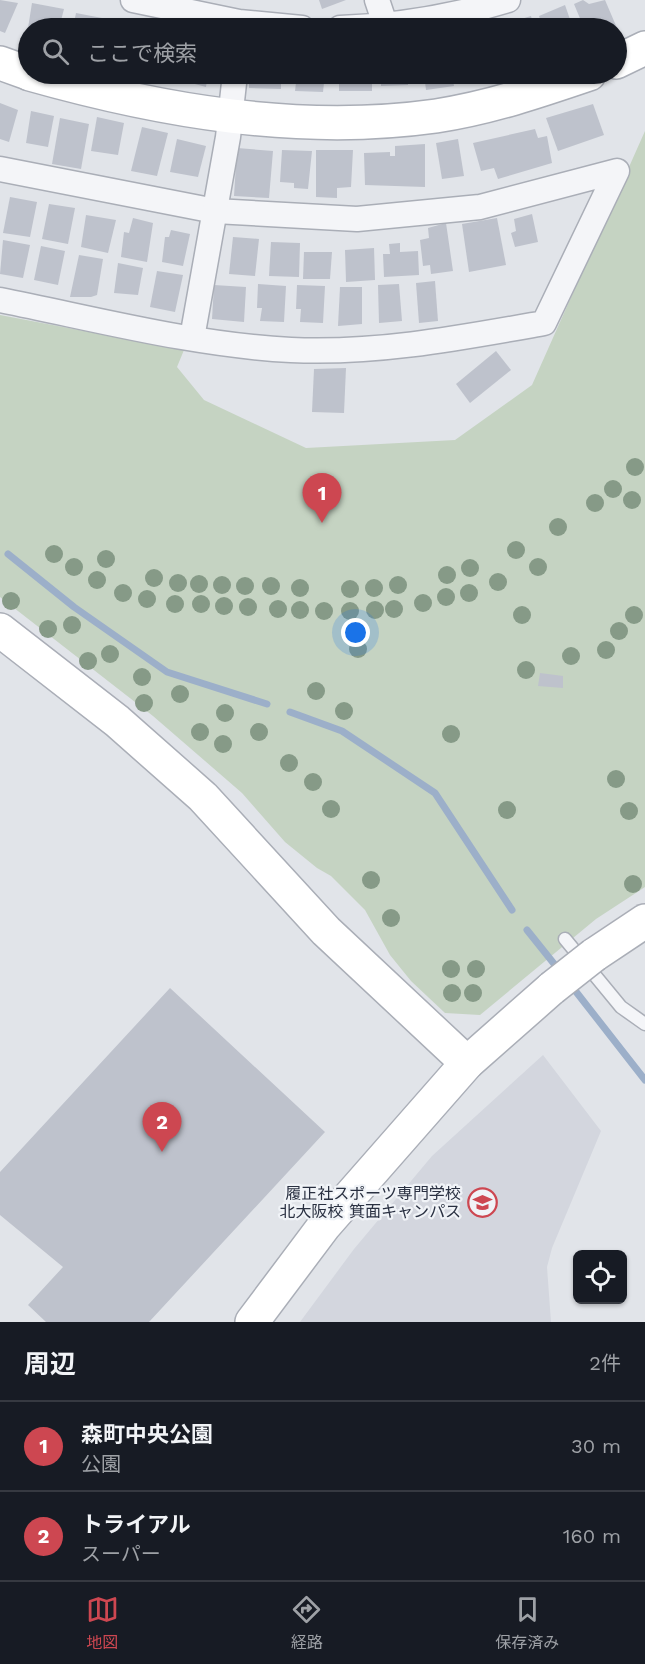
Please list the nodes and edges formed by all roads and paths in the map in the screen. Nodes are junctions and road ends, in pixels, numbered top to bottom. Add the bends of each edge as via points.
1 (133, 0) edge
2 (377, 0) edge
3 (508, 0) edge
4 (236, 17) edge
5 (383, 18) edge
6 (443, 18) edge
7 (645, 48) edge
8 (627, 57) edge
9 (0, 63) edge
10 (18, 69) edge
11 (71, 84) edge
12 (234, 84) edge
13 (560, 84) edge
14 (231, 116) junction
15 (0, 169) edge
16 (215, 211) junction
17 (0, 300) edge
18 (192, 338) junction
19 (0, 630) edge
20 (645, 921) edge
21 (566, 939) dead end
22 (645, 1024) edge
23 (466, 1063) junction
24 (252, 1322) edge

1 - 4 street
2 - 5 street
3 - 6 street
7 - 8 street
9 - 10 street
11 - 14 street
12 - 14 street
13 - 14 street via 521,97 437,115 323,124
14 - 16 street
15 - 16 street
16 - 18 street
16 - 18 street via 357,219 469,208 617,171 544,323 422,345 291,350
17 - 18 street
19 - 23 street via 117,721 203,797 326,931
20 - 23 street, bridge via 552,988
21 - 22 lane via 621,1006
23 - 24 street via 324,1226

